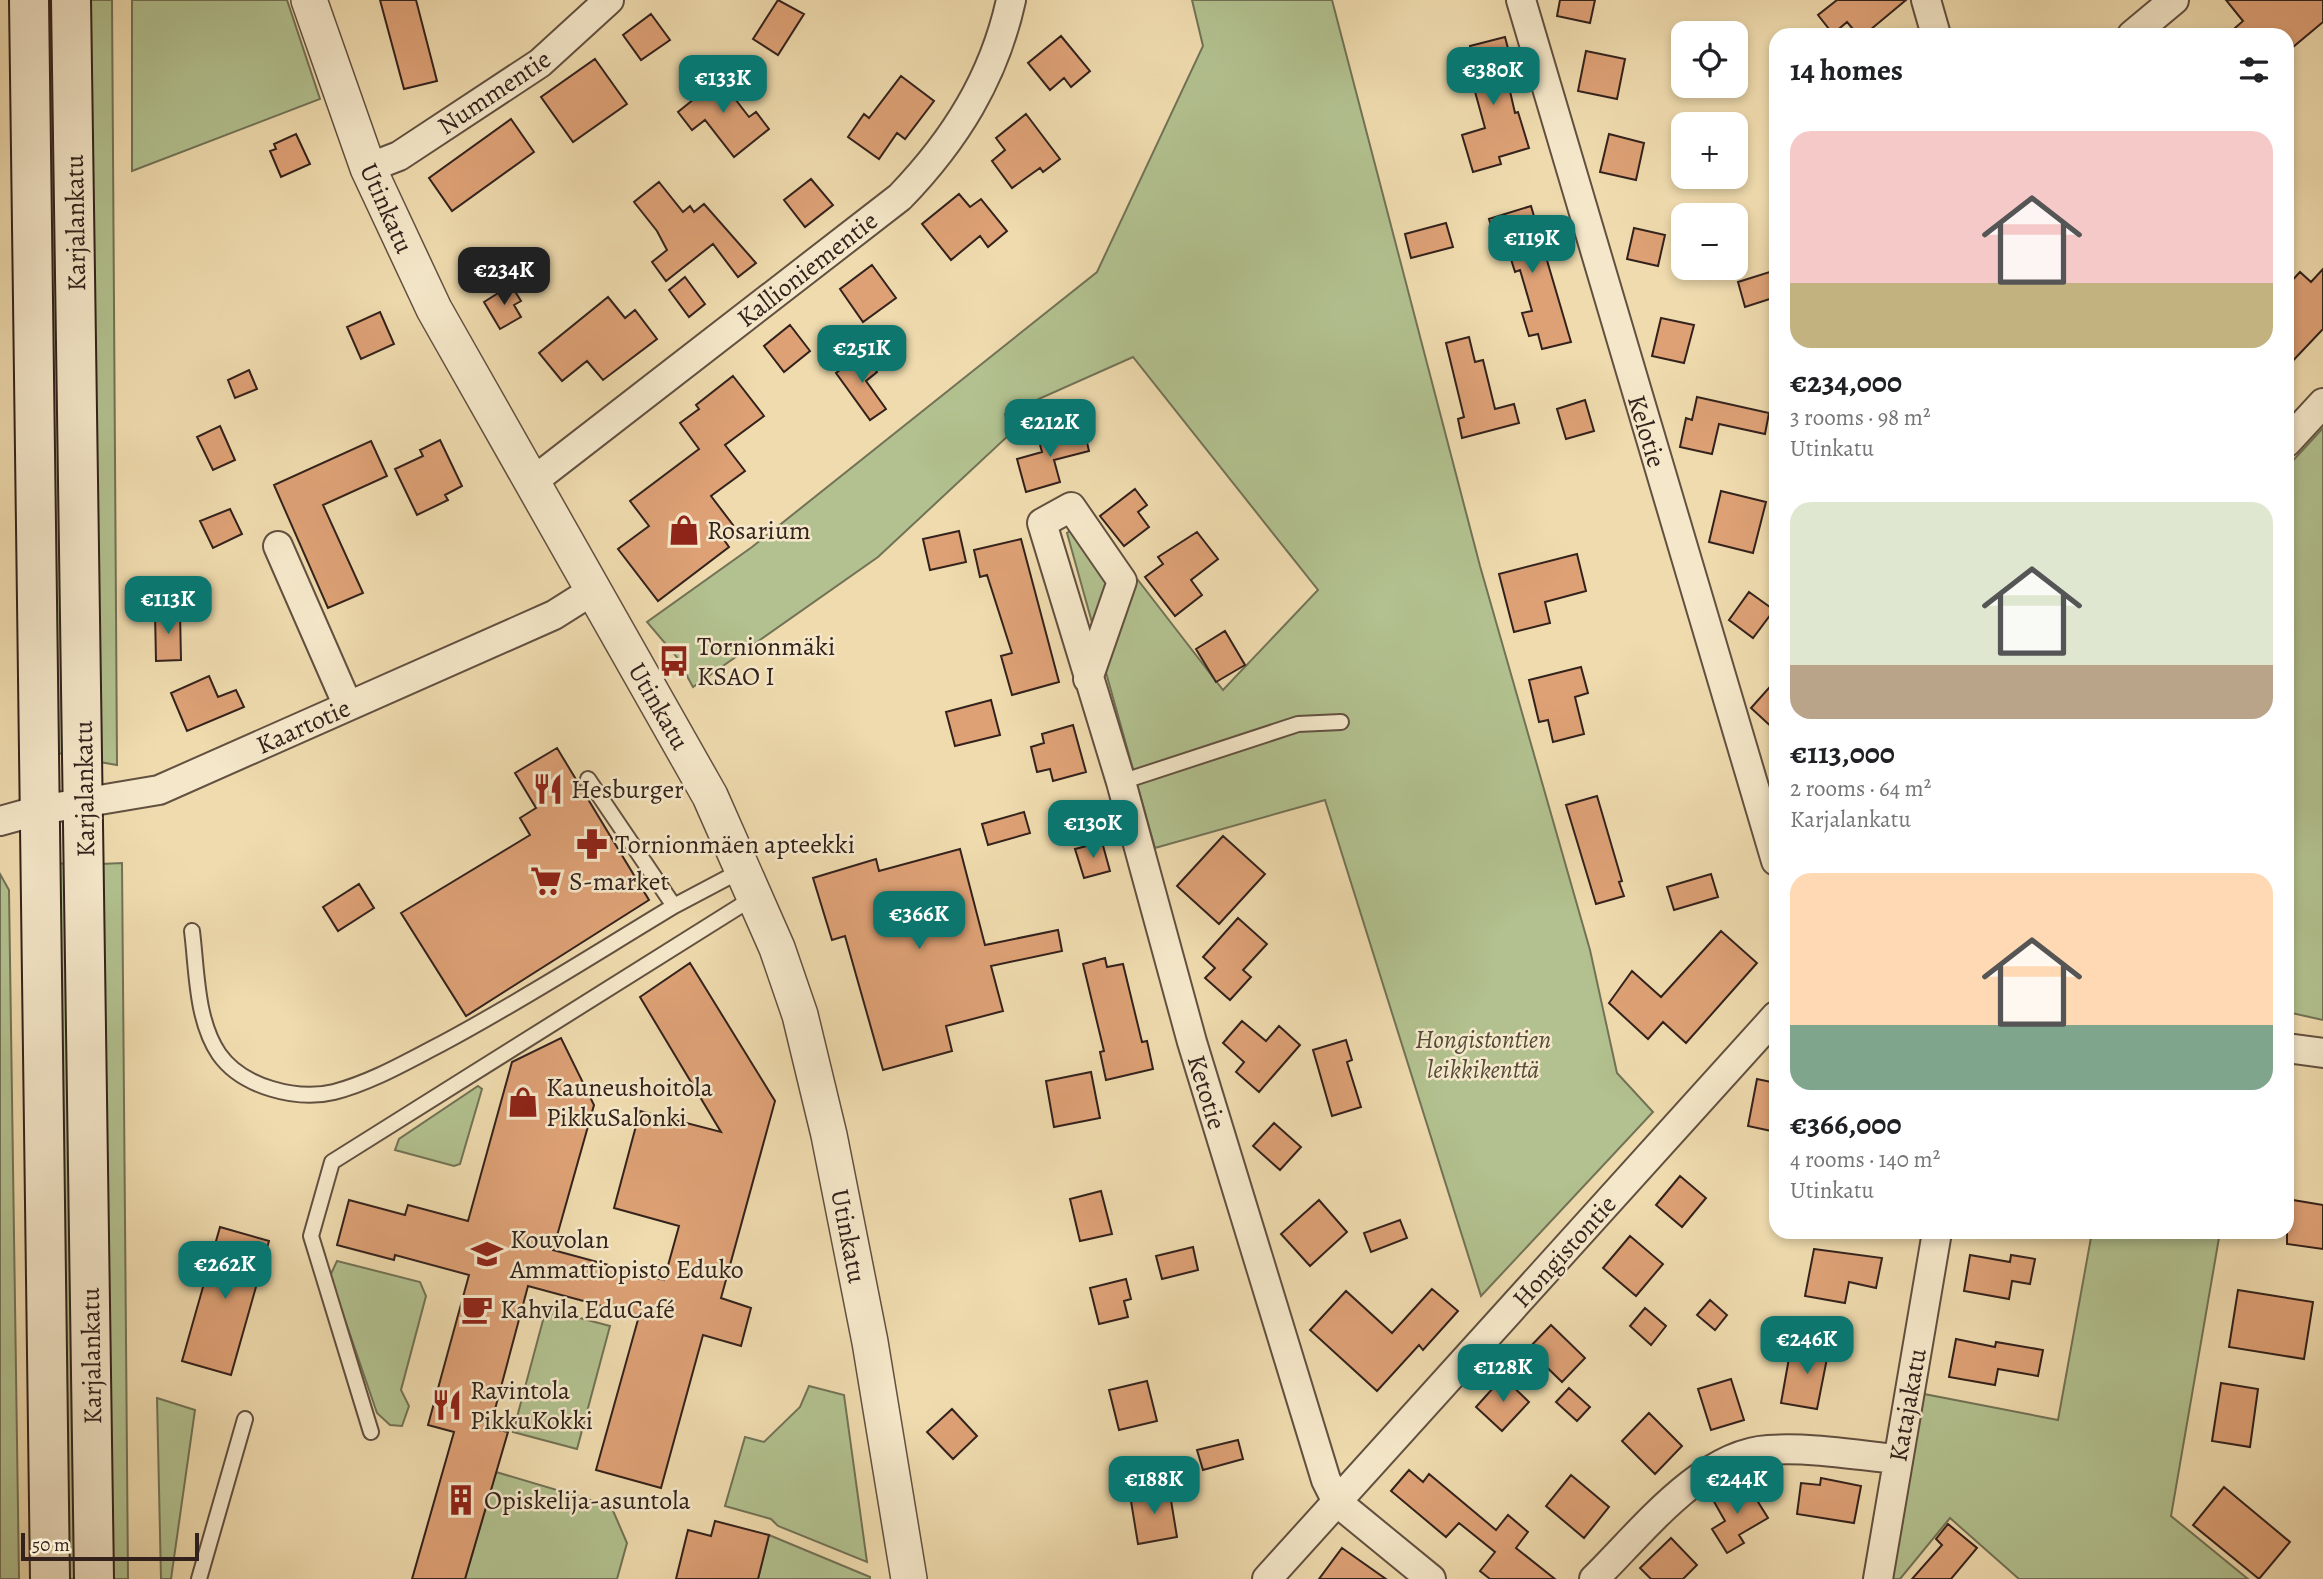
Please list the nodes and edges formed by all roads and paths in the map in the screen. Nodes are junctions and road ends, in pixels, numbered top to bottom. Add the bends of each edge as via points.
1 (29, 0) edge
2 (71, 0) edge
3 (309, 0) edge
4 (609, 0) edge
5 (1012, 0) edge
6 (1521, 0) edge
7 (1926, 0) edge
8 (2174, 0) edge
9 (1934, 28) edge
10 (2140, 28) edge
11 (368, 168) junction
12 (2323, 403) edge
13 (2294, 434) edge
14 (531, 482) junction
15 (278, 546) dead end
16 (592, 591) junction
17 (1088, 679) junction
18 (348, 706) junction
19 (1340, 722) dead end
20 (588, 779) dead end
21 (1121, 782) junction
22 (84, 802) junction
23 (40, 810) junction
24 (0, 821) edge
25 (1769, 838) edge
26 (750, 883) junction
27 (674, 906) junction
28 (192, 931) dead end
29 (1769, 1024) edge
30 (2294, 1049) edge
31 (2323, 1053) edge
32 (1936, 1239) edge
33 (246, 1419) dead end
34 (371, 1433) dead end
35 (1898, 1460) junction
36 (1337, 1502) junction
37 (50, 1579) edge
38 (94, 1579) edge
39 (199, 1579) edge
40 (909, 1579) edge
41 (1267, 1579) edge
42 (1431, 1579) edge
43 (1594, 1579) edge
44 (1878, 1579) edge

1 - 23 main road, Karjalankatu
2 - 22 main road, Karjalankatu
3 - 11 street, Utinkatu
4 - 11 street, Nummentie via 540,63 400,156
5 - 14 street, Kallioniementie via 992,65 970,110 944,149 900,197
6 - 25 street, Kelotie
7 - 9 street
8 - 10 street
11 - 14 street, Utinkatu via 434,309
12 - 13 street
14 - 16 street, Utinkatu
15 - 18 street
16 - 18 street, Kaartotie via 554,615
16 - 26 street, Utinkatu via 710,796
17 - 17 street, Ketotie via 1122,581 1071,507 1042,523
17 - 21 street, Ketotie
18 - 22 street, Kaartotie via 159,790
19 - 21 lane via 1298,724
20 - 27 lane
21 - 36 street, Ketotie via 1192,1042 1326,1480
22 - 23 street, Kaartotie
22 - 38 main road, Karjalankatu
23 - 24 street, Kaartotie
23 - 37 main road, Karjalankatu
26 - 27 lane
26 - 34 lane via 332,1162 311,1236
26 - 40 street, Utinkatu via 800,1015 829,1135 870,1342
27 - 28 lane via 381,1076 310,1095 270,1088 237,1073 219,1055 204,1026
29 - 36 street, Hongistontie
30 - 31 street
32 - 35 street, Katajakatu
33 - 39 lane
35 - 43 street via 1766,1450 1724,1462 1694,1482
35 - 44 street, Katajakatu
36 - 41 street, Hongistontie
36 - 42 street

